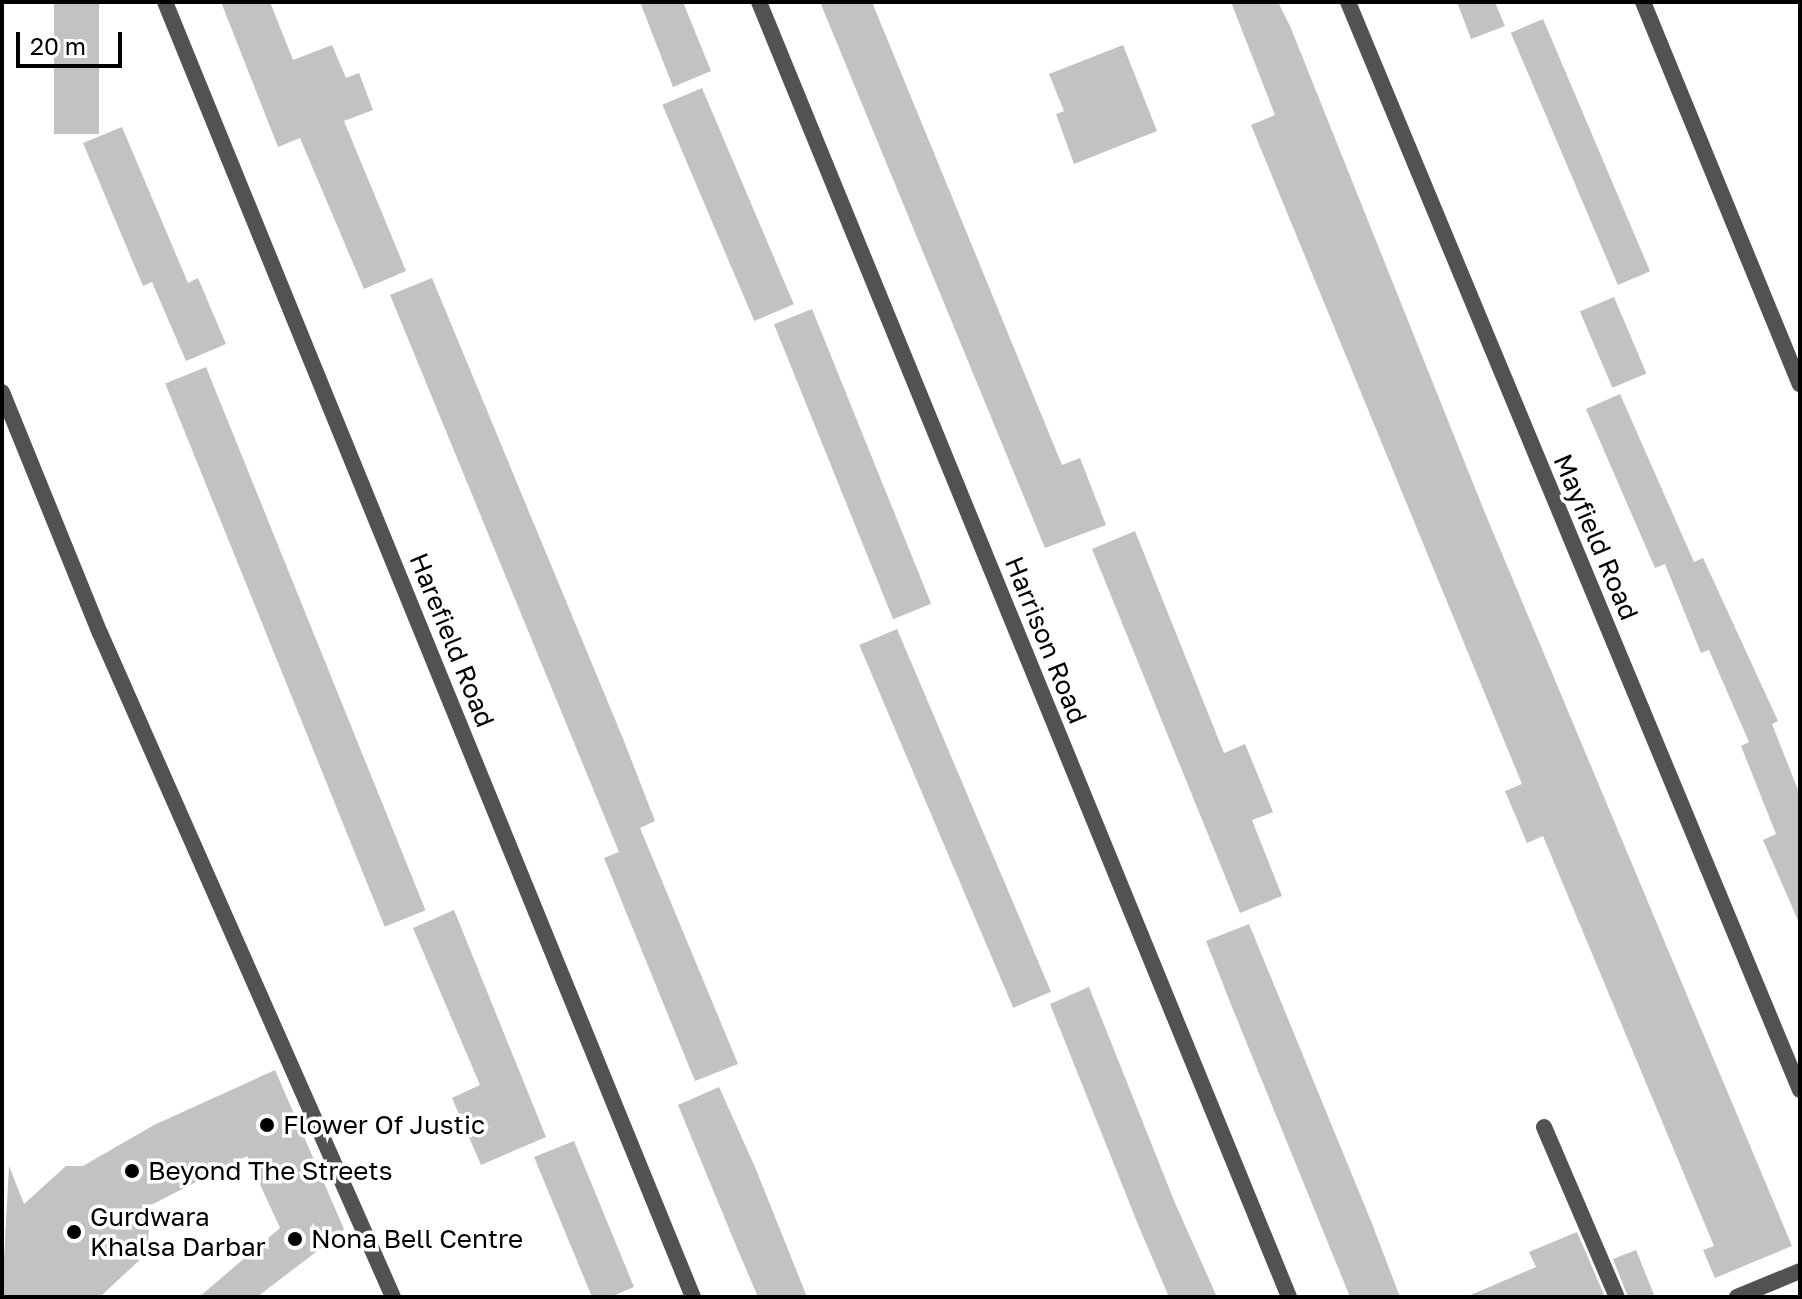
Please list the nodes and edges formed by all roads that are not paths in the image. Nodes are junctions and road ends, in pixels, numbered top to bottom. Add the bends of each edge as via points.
1 (165, 2) edge
2 (759, 2) edge
3 (1348, 2) edge
4 (1643, 2) edge
5 (1800, 384) edge
6 (2, 392) edge
7 (1800, 1090) edge
8 (1544, 1127) dead end
9 (1800, 1271) edge
10 (393, 1297) edge
11 (693, 1297) edge
12 (1289, 1297) edge
13 (1617, 1297) edge
14 (1737, 1297) edge

1 - 11 street, Harefield Road
2 - 12 street, Harrison Road
3 - 7 street, Mayfield Road
4 - 5 street
6 - 10 street via 100,633
8 - 13 street
9 - 14 street

